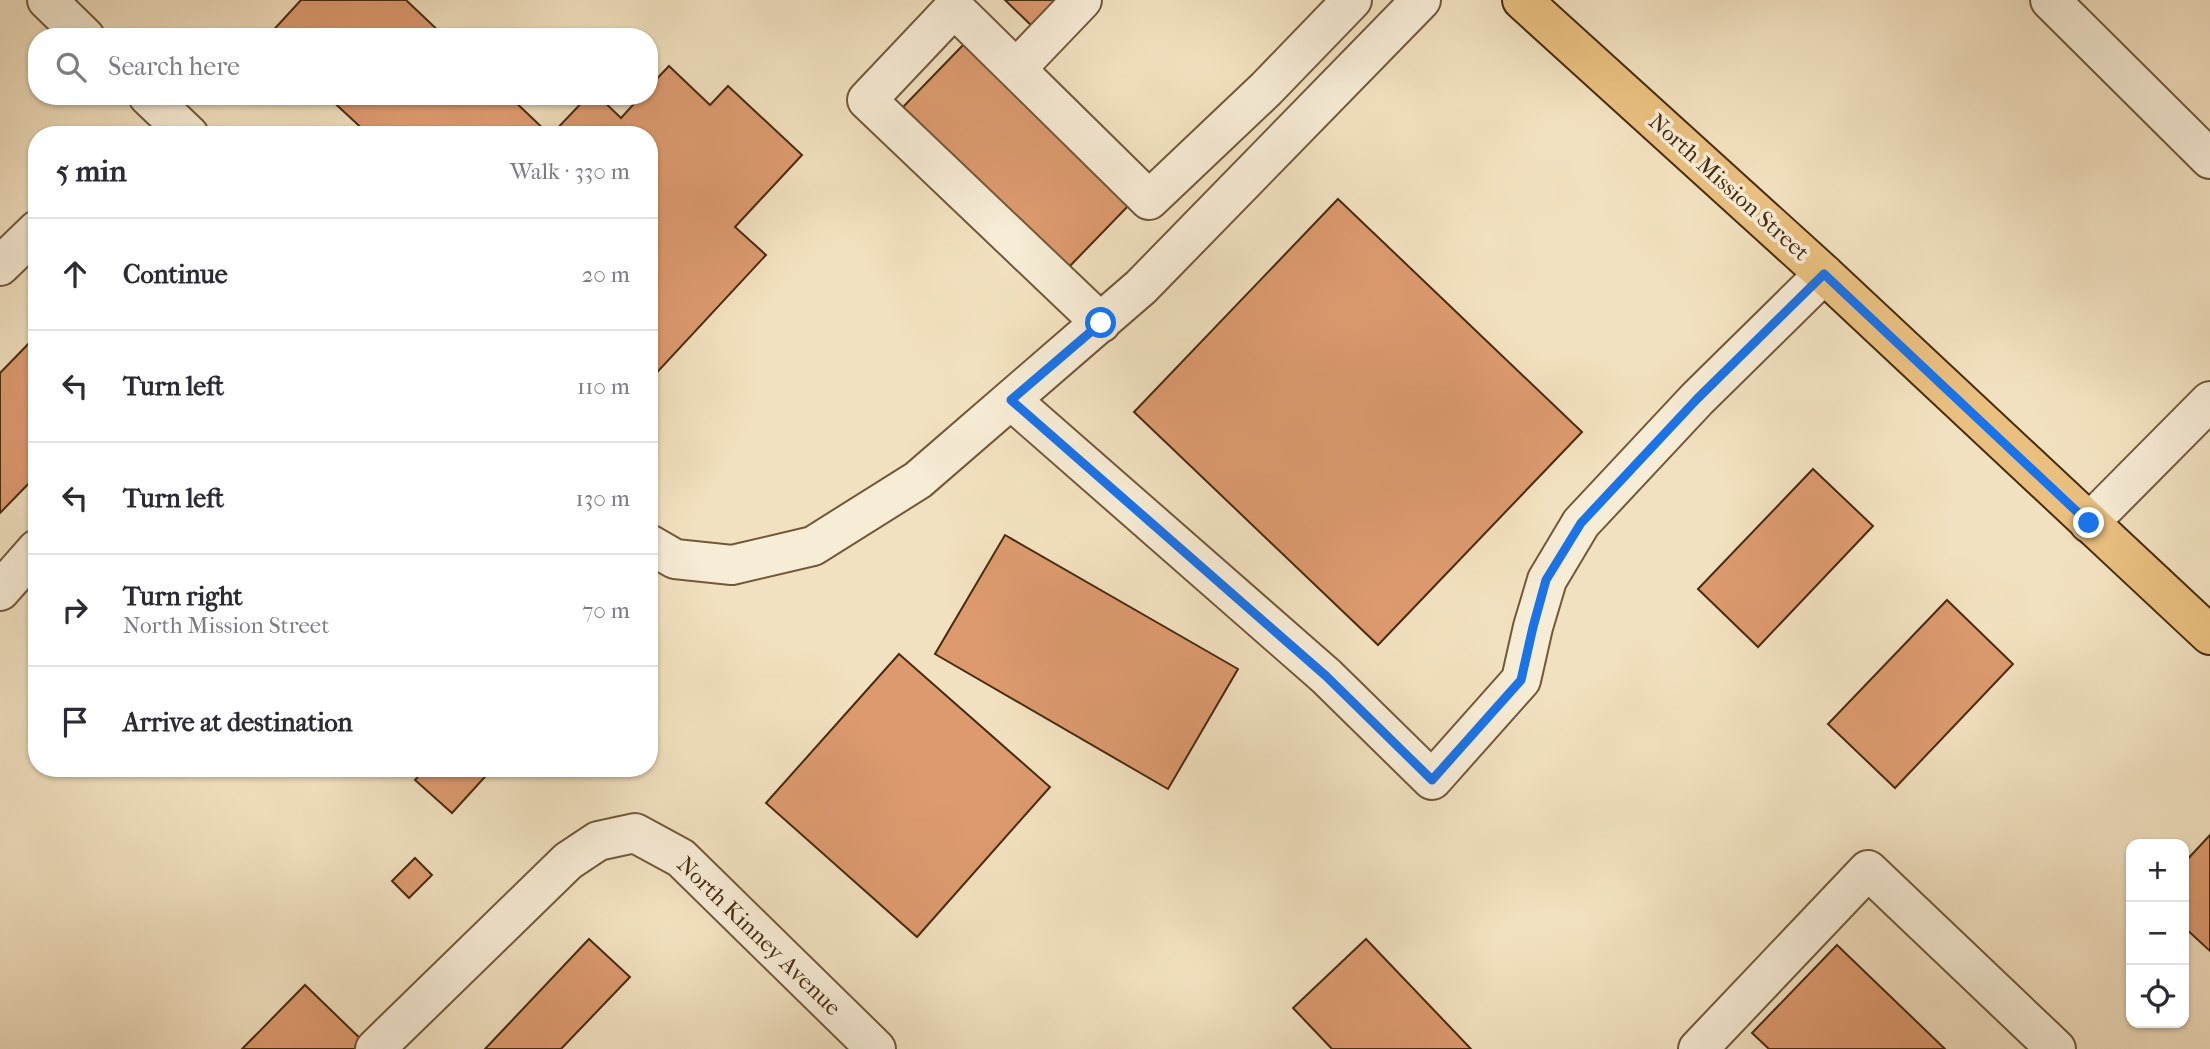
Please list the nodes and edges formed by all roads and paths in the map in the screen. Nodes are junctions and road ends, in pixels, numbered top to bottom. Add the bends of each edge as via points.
1 (47, 0) edge
2 (1082, 0) edge
3 (1421, 0) edge
4 (1522, 0) edge
5 (2050, 0) edge
6 (1344, 3) edge
7 (76, 28) edge
8 (1016, 69) junction
9 (2210, 159) edge
10 (28, 239) edge
11 (0, 266) edge
12 (1824, 274) junction
13 (1101, 323) junction
14 (1011, 400) junction
15 (2210, 401) edge
16 (2089, 523) junction
17 (658, 549) edge
18 (28, 559) edge
19 (0, 590) edge
20 (2210, 635) edge
21 (376, 1049) edge
22 (876, 1049) edge
23 (1698, 1049) edge
24 (2056, 1049) edge

1 - 7 street
2 - 8 street
3 - 13 street
4 - 12 main road, North Mission Street
5 - 9 street
6 - 8 street via 1266,89 1149,200
8 - 13 street via 954,8 867,100
10 - 11 street
12 - 14 street via 1697,399 1581,523 1546,580 1521,680 1432,780 1326,676
12 - 16 main road, North Mission Street
13 - 14 street
14 - 17 street via 919,480 813,547 732,565 675,559
15 - 16 street
16 - 20 main road, North Mission Street
18 - 19 street
21 - 22 street, North Kinney Avenue via 568,861 598,841 635,833 681,858
23 - 24 street via 1868,870

